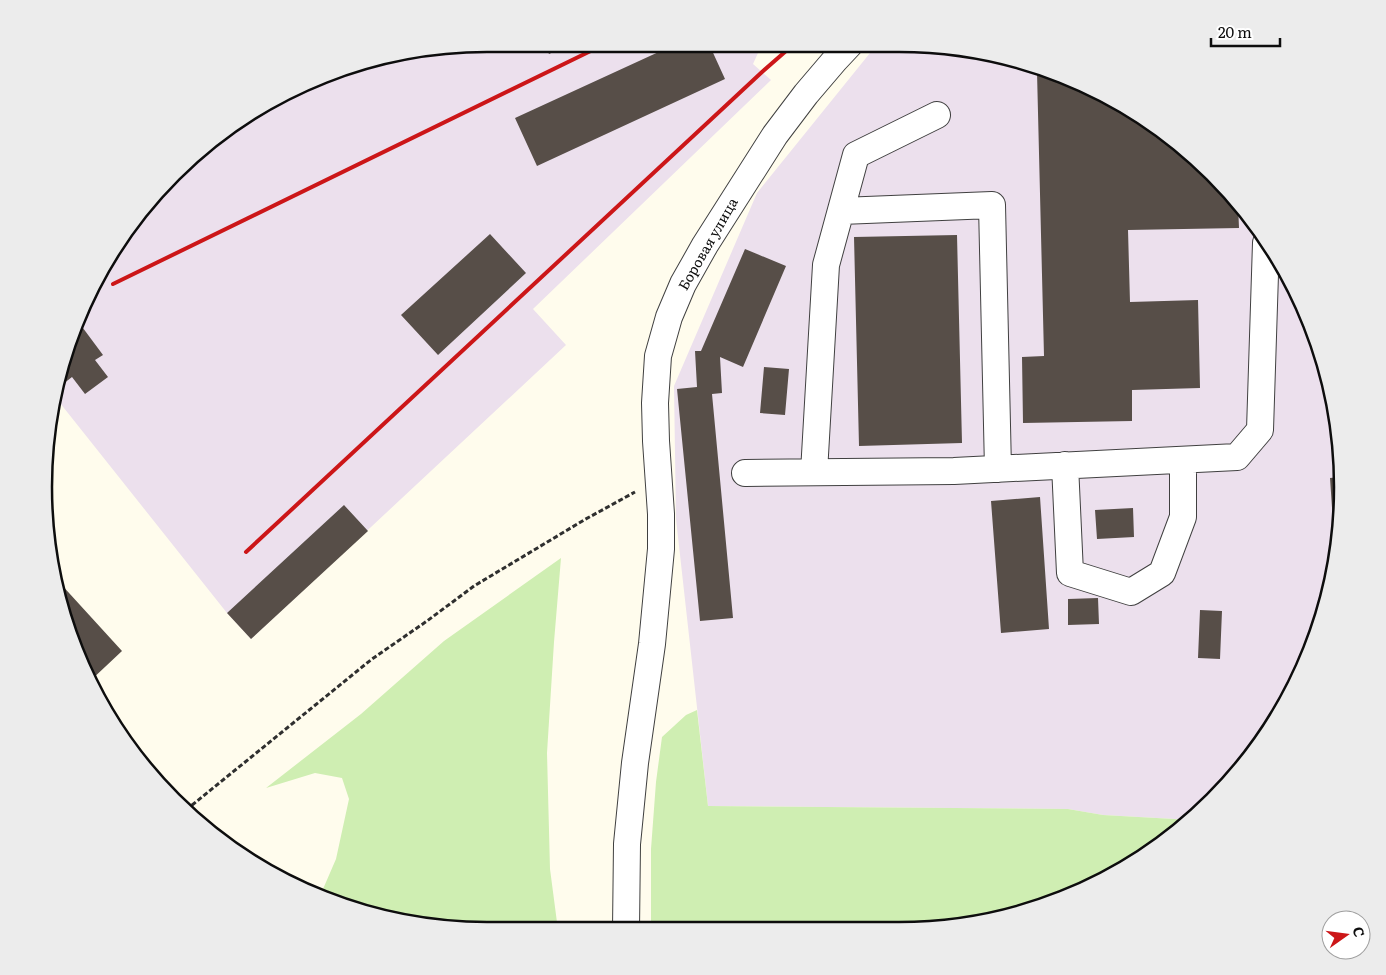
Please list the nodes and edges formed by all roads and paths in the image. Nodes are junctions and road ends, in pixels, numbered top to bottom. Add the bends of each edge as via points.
1 (842, 52) edge
2 (936, 115) dead end
3 (841, 211) junction
4 (1266, 255) edge
5 (1183, 460) junction
6 (1065, 465) junction
7 (998, 469) junction
8 (814, 472) junction
9 (745, 473) dead end
10 (659, 478) junction
11 (191, 806) edge
12 (626, 922) edge

1 - 10 street, Боровая улица via 775,134 683,284 658,356 655,403
2 - 3 street via 856,155
3 - 7 street via 992,205
3 - 8 street via 826,265
4 - 5 street via 1260,430 1237,457
5 - 6 street
5 - 6 street via 1183,517 1162,573 1131,592 1070,573
6 - 7 street
7 - 8 street
8 - 9 street
10 - 11 path via 474,586 372,659
10 - 12 street, Боровая улица via 661,548 627,844

